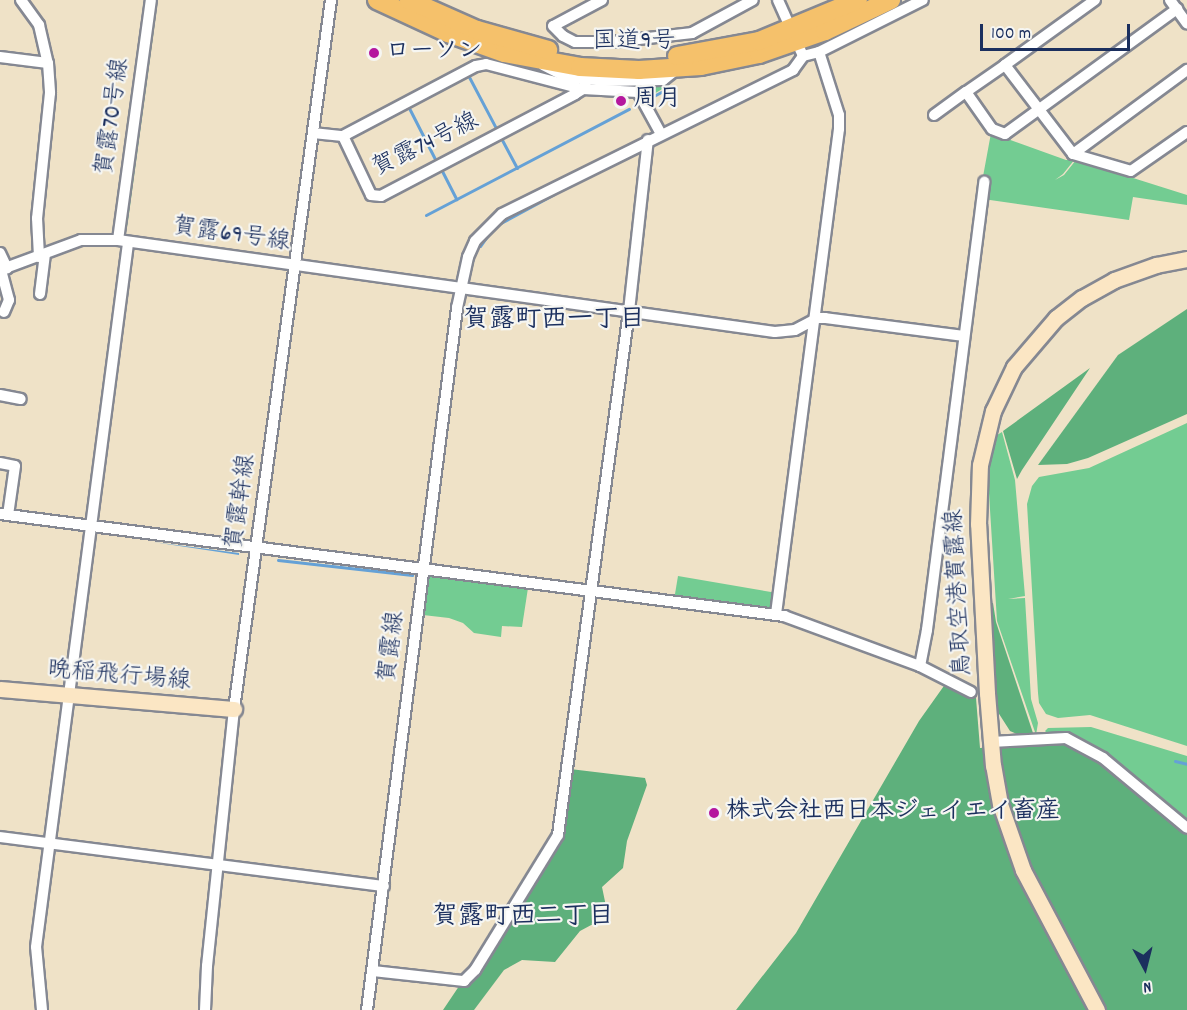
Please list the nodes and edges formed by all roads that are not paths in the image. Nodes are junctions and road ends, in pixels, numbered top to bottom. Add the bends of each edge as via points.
1 (21, 0) edge
2 (151, 0) edge
3 (331, 0) edge
4 (377, 0) edge
5 (409, 0) edge
6 (602, 0) edge
7 (753, 0) edge
8 (778, 0) edge
9 (858, 0) edge
10 (891, 0) edge
11 (923, 0) edge
12 (1095, 0) edge
13 (1173, 5) edge
14 (1187, 23) edge
15 (798, 42) junction
16 (819, 52) junction
17 (0, 57) edge
18 (533, 59) junction
19 (48, 63) junction
20 (1005, 65) junction
21 (679, 68) junction
22 (1187, 70) edge
23 (585, 85) junction
24 (625, 86) junction
25 (966, 92) junction
26 (1039, 110) junction
27 (934, 115) dead end
28 (1187, 132) edge
29 (313, 133) junction
30 (661, 134) junction
31 (343, 136) junction
32 (648, 140) junction
33 (1073, 154) junction
34 (984, 182) dead end
35 (123, 242) junction
36 (0, 253) edge
37 (42, 256) junction
38 (1187, 259) edge
39 (295, 266) junction
40 (3, 269) edge
41 (460, 290) junction
42 (40, 294) dead end
43 (629, 311) junction
44 (4, 312) dead end
45 (813, 323) junction
46 (963, 336) junction
47 (0, 395) edge
48 (21, 399) dead end
49 (0, 463) edge
50 (4, 515) edge
51 (90, 527) junction
52 (257, 549) junction
53 (424, 570) junction
54 (591, 591) junction
55 (776, 614) junction
56 (920, 666) junction
57 (0, 689) edge
58 (971, 692) dead end
59 (70, 697) junction
60 (234, 710) junction
61 (991, 742) junction
62 (1187, 828) edge
63 (0, 837) edge
64 (51, 844) junction
65 (217, 866) junction
66 (384, 886) junction
67 (373, 971) junction
68 (42, 1010) edge
69 (205, 1010) edge
70 (368, 1010) edge
71 (1097, 1010) edge

1 - 19 street via 39,25
2 - 35 street, 賀露70号線
3 - 29 street, 賀露幹線
4 - 18 highway, 国道9号 via 462,39
5 - 15 highway, 国道9号 via 496,36 588,56 684,56
6 - 7 street via 553,26 575,42 692,33
8 - 15 street
9 - 15 highway, 国道9号
10 - 15 highway, 国道9号
11 - 16 street
12 - 20 street
13 - 14 street
13 - 26 street
15 - 16 street
15 - 21 highway, 国道9号 via 736,60
15 - 30 street, 賀露線 via 796,66 787,74
16 - 45 street via 839,115 839,129
17 - 19 street
18 - 21 highway, 国道9号 via 610,69
18 - 23 street
19 - 37 street via 50,93 37,218
20 - 25 street
20 - 26 street
21 - 24 street via 663,80
22 - 33 street
23 - 24 street
23 - 31 street via 486,64 476,66
23 - 31 street, 賀露74号線 via 381,196 371,195
24 - 30 street via 638,92
25 - 26 street via 992,129 1005,134
25 - 27 street
26 - 33 street
28 - 33 street via 1131,171
29 - 31 street, 賀露74号線
29 - 39 street, 賀露幹線
30 - 32 street, 賀露線
32 - 41 street, 賀露線 via 502,214 476,241
32 - 43 street
34 - 46 street
35 - 37 street, 賀露69号線 via 81,240
35 - 39 street, 賀露69号線
35 - 51 street, 賀露70号線
36 - 40 street
37 - 40 street, 賀露69号線
37 - 42 street
38 - 61 main road, 鳥取空港賀露線 via 1156,264 1126,275 1073,304 1032,344 999,396 984,441 978,494
39 - 41 street, 賀露69号線
39 - 52 street, 賀露幹線
40 - 44 street via 9,300
41 - 43 street, 賀露69号線
41 - 53 street, 賀露線
43 - 45 street, 賀露69号線 via 776,332
43 - 54 street
45 - 46 street, 賀露69号線 via 825,318
45 - 55 street
46 - 56 street
47 - 48 street
49 - 50 street via 15,466
50 - 51 street
51 - 52 street
51 - 59 street, 賀露70号線
52 - 53 street
52 - 60 street, 賀露幹線
53 - 54 street
53 - 66 street, 賀露線
54 - 55 street
54 - 67 street via 558,835 464,981
55 - 56 street
56 - 58 street
57 - 59 main road, 晩稲飛行場線
59 - 60 main road, 晩稲飛行場線
59 - 64 street, 賀露70号線
60 - 65 street, 賀露幹線
61 - 62 street via 1066,738 1103,758
61 - 71 main road, 鳥取空港賀露線 via 1000,804 1017,857
63 - 64 street
64 - 65 street
64 - 68 street, 賀露70号線 via 36,947
65 - 66 street
65 - 69 street, 賀露幹線
66 - 67 street, 賀露線
67 - 70 street, 賀露線

